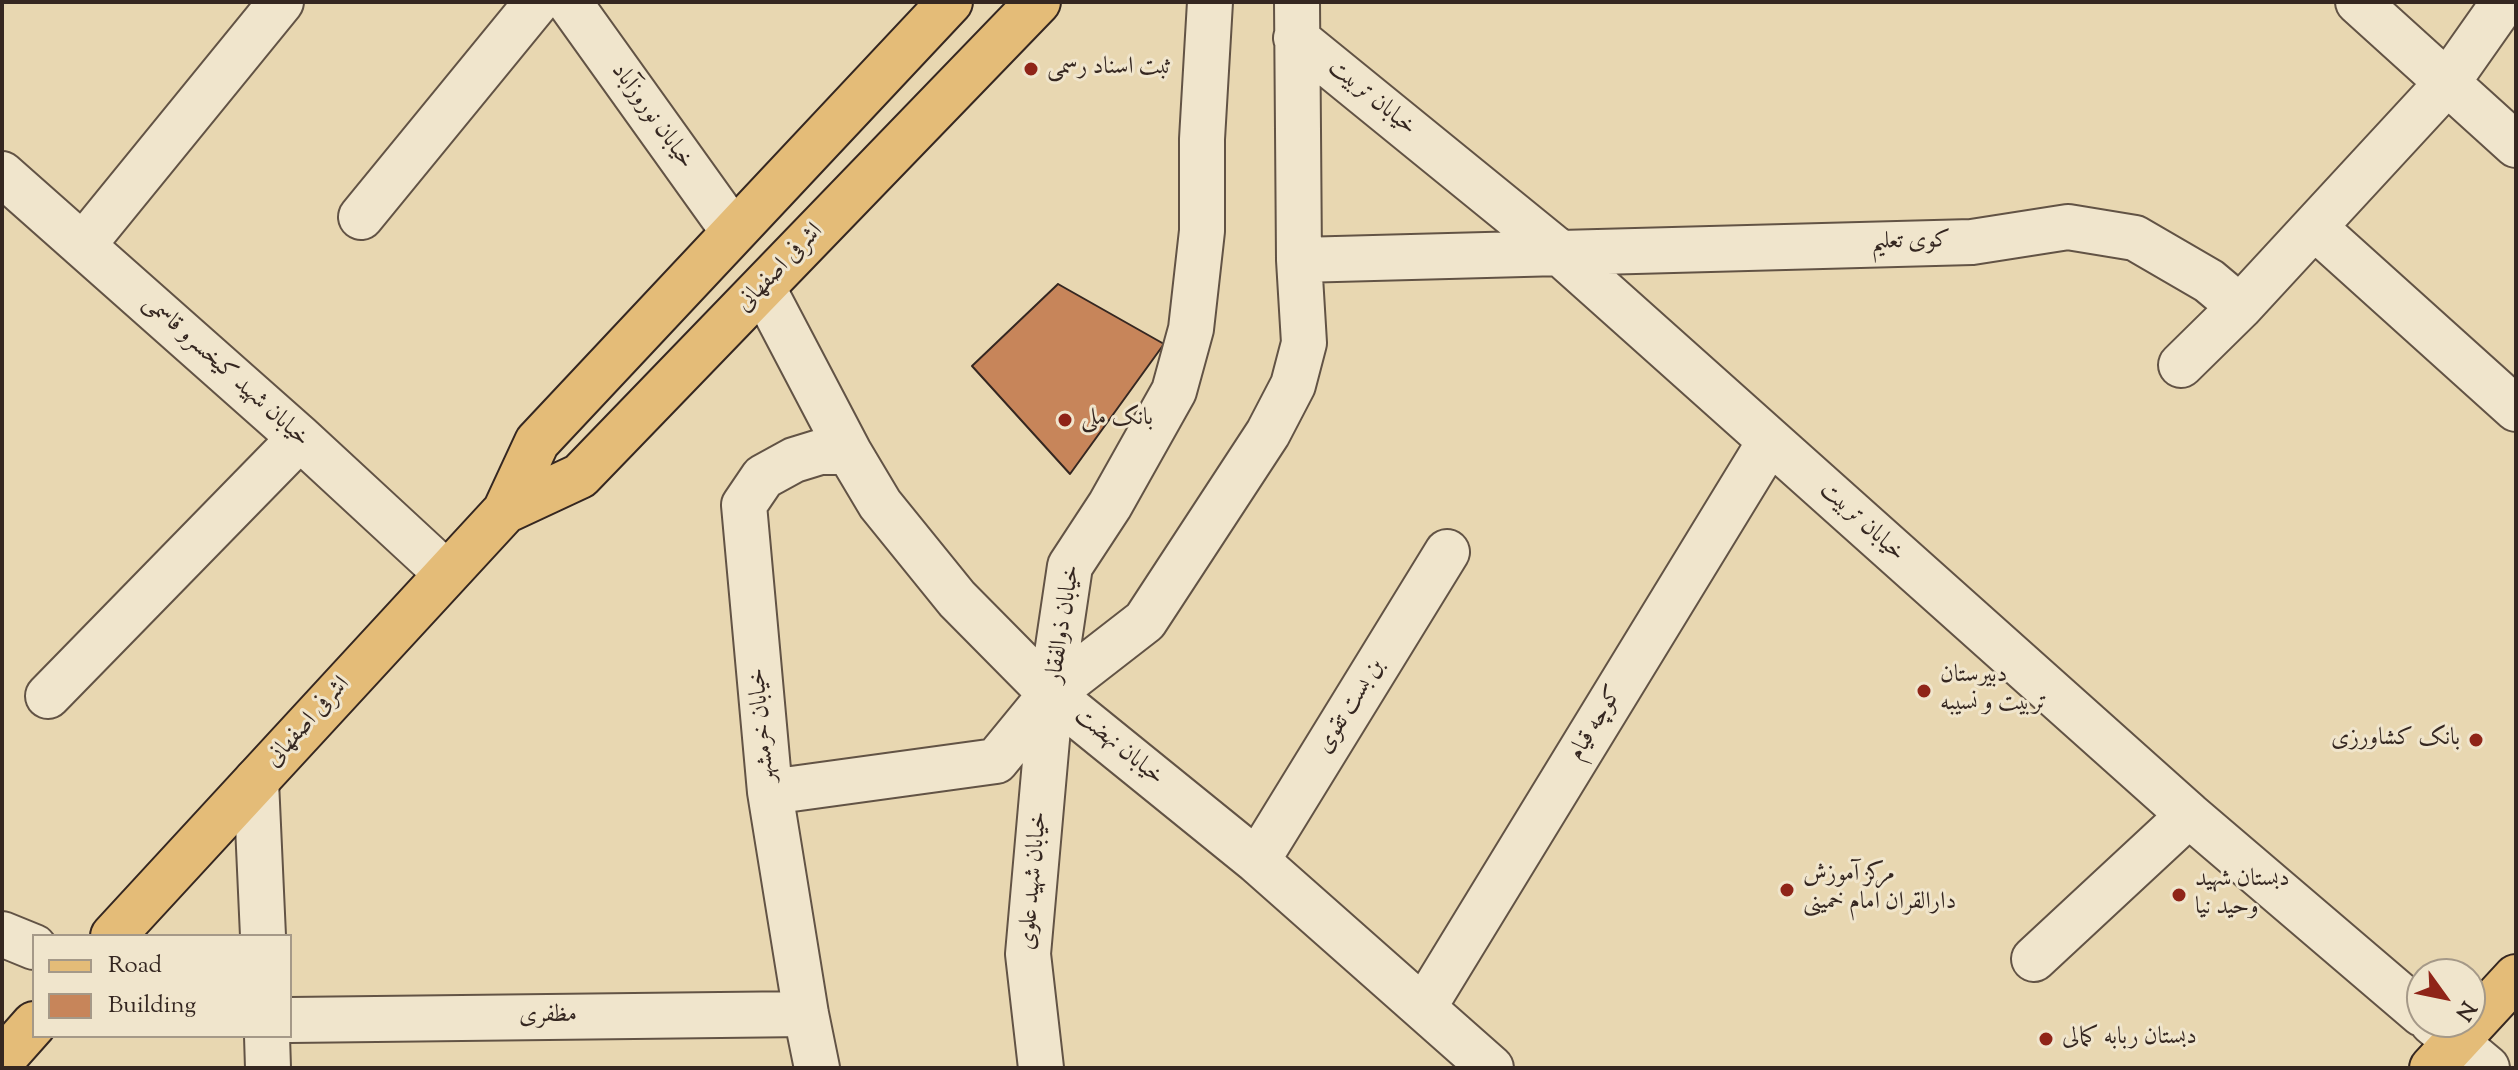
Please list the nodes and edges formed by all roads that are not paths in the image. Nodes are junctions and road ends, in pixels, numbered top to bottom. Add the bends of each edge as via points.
1 (281, 2) edge
2 (537, 2) edge
3 (569, 2) edge
4 (950, 2) edge
5 (1038, 2) edge
6 (1210, 2) edge
7 (2358, 2) edge
8 (2504, 2) edge
9 (1296, 20) edge
10 (2447, 83) junction
11 (2516, 145) edge
12 (2, 174) edge
13 (361, 217) dead end
14 (2314, 227) junction
15 (733, 231) junction
16 (83, 245) junction
17 (1559, 252) junction
18 (1299, 260) junction
19 (763, 288) junction
20 (2240, 307) junction
21 (2181, 365) dead end
22 (2516, 409) edge
23 (300, 438) junction
24 (1770, 441) junction
25 (849, 452) junction
26 (505, 511) junction
27 (1447, 552) dead end
28 (446, 573) junction
29 (1051, 694) junction
30 (48, 696) dead end
31 (256, 781) junction
32 (770, 792) junction
33 (2189, 815) junction
34 (1257, 861) junction
35 (2, 934) edge
36 (115, 934) edge
37 (263, 934) edge
38 (32, 946) edge
39 (2034, 959) dead end
40 (2516, 977) edge
41 (2406, 1000) edge
42 (1424, 1007) junction
43 (806, 1014) junction
44 (292, 1020) edge
45 (32, 1026) edge
46 (267, 1038) edge
47 (2452, 1050) edge
48 (1465, 1059) edge
49 (2, 1060) edge
50 (268, 1068) edge
51 (817, 1068) edge
52 (1041, 1068) edge

1 - 16 street
2 - 13 street
3 - 15 street, خیابان نوروزآباد
4 - 15 main road, اشرفی اصفهانی
5 - 19 main road, اشرفی اصفهانی
6 - 29 street, خیابان ذوالفقار via 1202,231 1191,329 1174,391 1070,566
7 - 10 street
8 - 10 street
9 - 17 street, خیابان تربیت
9 - 18 street, خیابان ذوالفقار
10 - 11 street
10 - 14 street
12 - 16 street, خیابان شهید کیخسرو قاسمی
14 - 20 street
14 - 22 street
15 - 26 main road, اشرفی اصفهانی via 537,442
16 - 23 street, خیابان شهید کیخسرو قاسمی
17 - 18 street, کوی تعلیم
17 - 20 street, کوی تعلیم via 1972,242 2068,227 2135,238 2209,281
17 - 24 street, خیابان تربیت
18 - 29 street, خیابان ذوالفقار via 1304,343 1293,385 1268,433 1145,621
19 - 25 street, خیابان نهضت
19 - 26 main road, اشرفی اصفهانی via 580,476
20 - 21 street
23 - 28 street, خیابان شهید کیخسرو قاسمی
23 - 30 street
24 - 33 street, خیابان تربیت
24 - 42 street, کوچه قیام
25 - 29 street, خیابان نهضت via 880,504 957,599
25 - 32 street, خیابان خرمشهر via 820,452 794,460 763,477 744,505
26 - 28 main road, اشرفی اصفهانی
27 - 34 street, بن بست تقوی
28 - 31 main road, اشرفی اصفهانی
29 - 32 street via 996,761
29 - 34 street, خیابان نهضت
29 - 52 street, خیابان شهید علوی via 1028,954
31 - 36 main road, اشرفی اصفهانی
31 - 37 street
32 - 43 street, خیابان خرمشهر
33 - 39 street
33 - 41 street, خیابان تربیت
34 - 42 street, خیابان نهضت
35 - 38 street
40 - 47 main road
42 - 48 street, خیابان نهضت
43 - 44 street, مظفری
43 - 51 street, خیابان خرمشهر
45 - 49 main road
46 - 50 street

